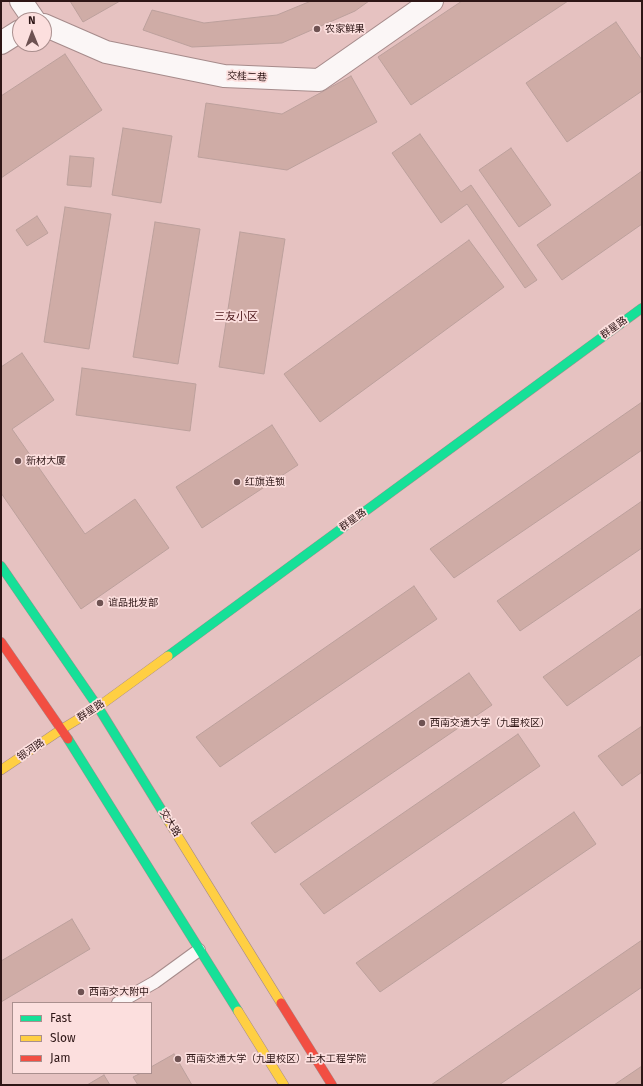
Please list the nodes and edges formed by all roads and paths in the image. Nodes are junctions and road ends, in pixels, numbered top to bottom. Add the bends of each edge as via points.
1 (21, 1) edge
2 (432, 1) edge
3 (29, 12) edge
4 (52, 28) edge
5 (12, 36) edge
6 (1, 43) edge
7 (642, 308) edge
8 (1, 566) edge
9 (1, 642) edge
10 (98, 707) junction
11 (62, 729) junction
12 (1, 770) edge
13 (199, 950) junction
14 (120, 1002) edge
15 (284, 1085) edge
16 (332, 1085) edge

1 - 3 street
2 - 4 street, 交桂二巷 via 319,80 224,76 106,52
5 - 6 street
7 - 10 main road, 群星路
8 - 10 main road, 交大路
9 - 11 main road
10 - 11 main road, 群星路
10 - 16 main road, 交大路
11 - 12 main road, 银河路
11 - 13 main road
13 - 14 lane via 155,982
13 - 15 main road

